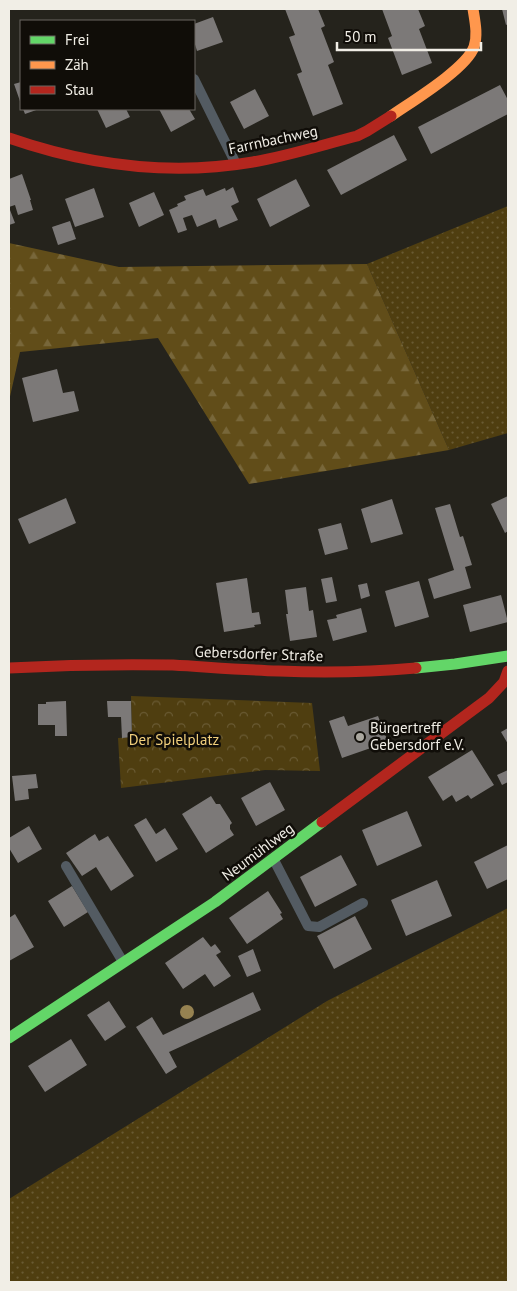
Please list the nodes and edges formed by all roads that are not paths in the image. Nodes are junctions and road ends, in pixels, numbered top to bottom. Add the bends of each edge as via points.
1 (473, 9) edge
2 (195, 81) edge
3 (9, 138) edge
4 (236, 165) junction
5 (508, 656) edge
6 (9, 668) edge
7 (508, 671) edge
8 (274, 859) junction
9 (66, 866) dead end
10 (363, 903) dead end
11 (124, 962) junction
12 (9, 1038) edge

1 - 4 street, Farrnbachweg via 477,34 474,49 467,60 410,104 362,134
2 - 4 lane
3 - 4 street, Farrnbachweg via 72,158 114,164 174,169
5 - 6 street, Gebersdorfer Straße via 444,666 353,672 156,664
7 - 8 street, Neumühlweg via 504,682 489,698
8 - 10 lane via 308,926 319,927
8 - 11 street, Neumühlweg
9 - 11 lane
11 - 12 street, Neumühlweg

